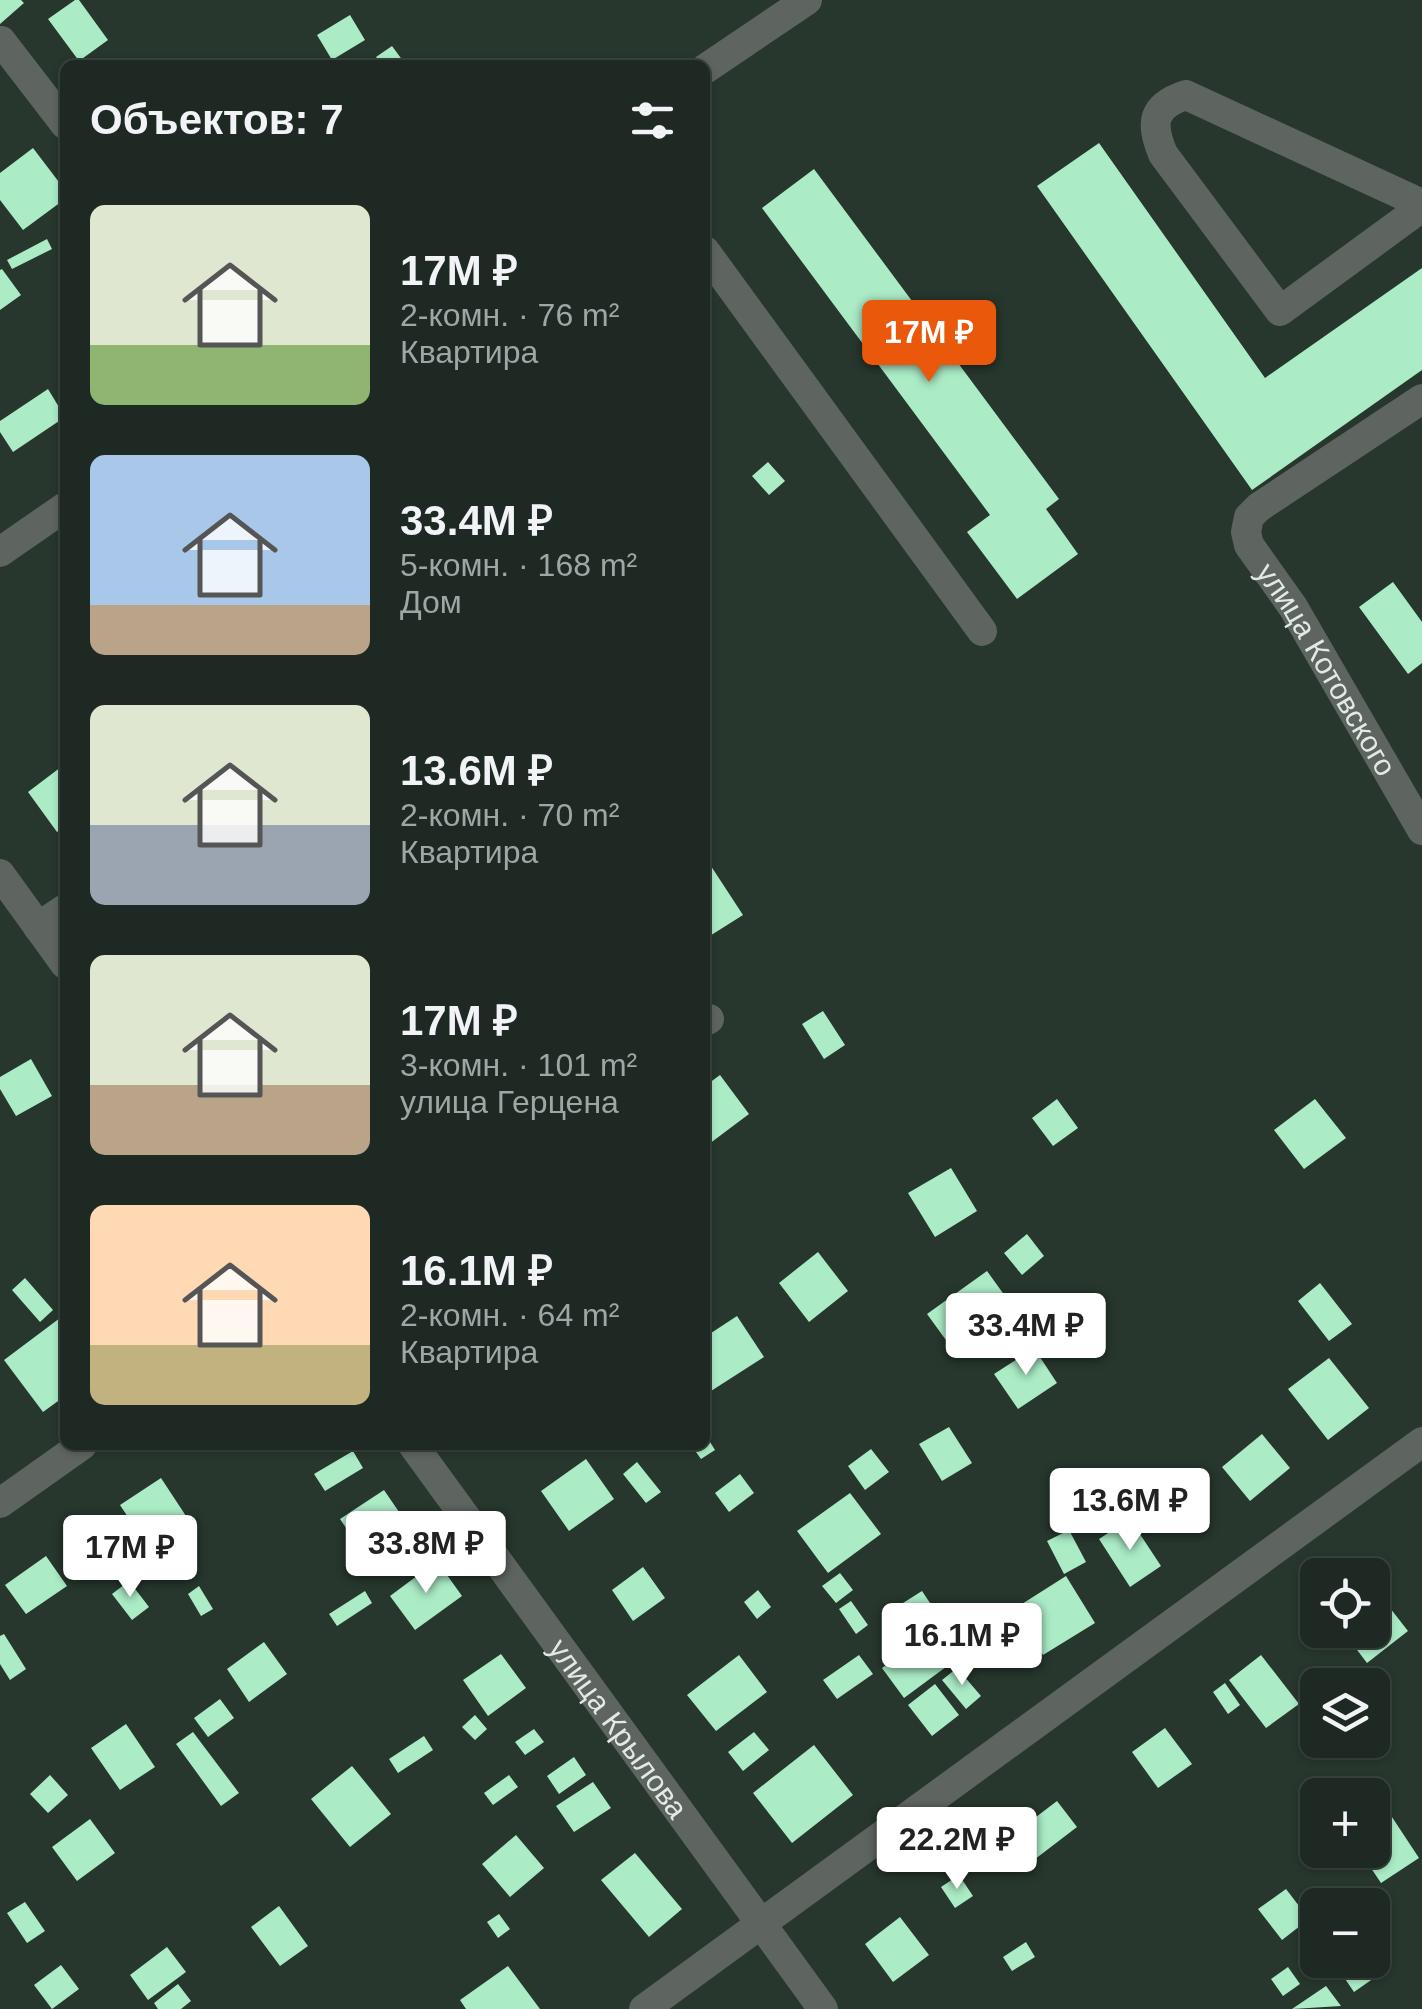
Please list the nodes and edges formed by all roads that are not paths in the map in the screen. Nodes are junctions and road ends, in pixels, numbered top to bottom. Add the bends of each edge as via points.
1 (807, 0) edge
2 (0, 41) edge
3 (710, 65) edge
4 (60, 118) edge
5 (1422, 206) edge
6 (710, 258) edge
7 (1422, 399) edge
8 (60, 510) edge
9 (0, 552) edge
10 (982, 631) dead end
11 (1422, 830) edge
12 (0, 874) edge
13 (60, 912) edge
14 (38, 926) junction
15 (60, 957) edge
16 (1422, 1442) edge
17 (75, 1450) edge
18 (418, 1450) edge
19 (0, 1502) edge
20 (762, 1926) junction
21 (644, 2009) edge
22 (823, 2009) edge

1 - 3 street
2 - 4 street
5 - 5 street via 1280,311 1163,154 1155,134 1157,113 1186,94
6 - 10 street
7 - 11 street, улица Котовского via 1259,507 1246,532
8 - 9 street
12 - 14 street
13 - 14 street
14 - 15 street
16 - 20 street
17 - 19 street
18 - 20 street, улица Крылова
20 - 21 street
20 - 22 street, улица Крылова

